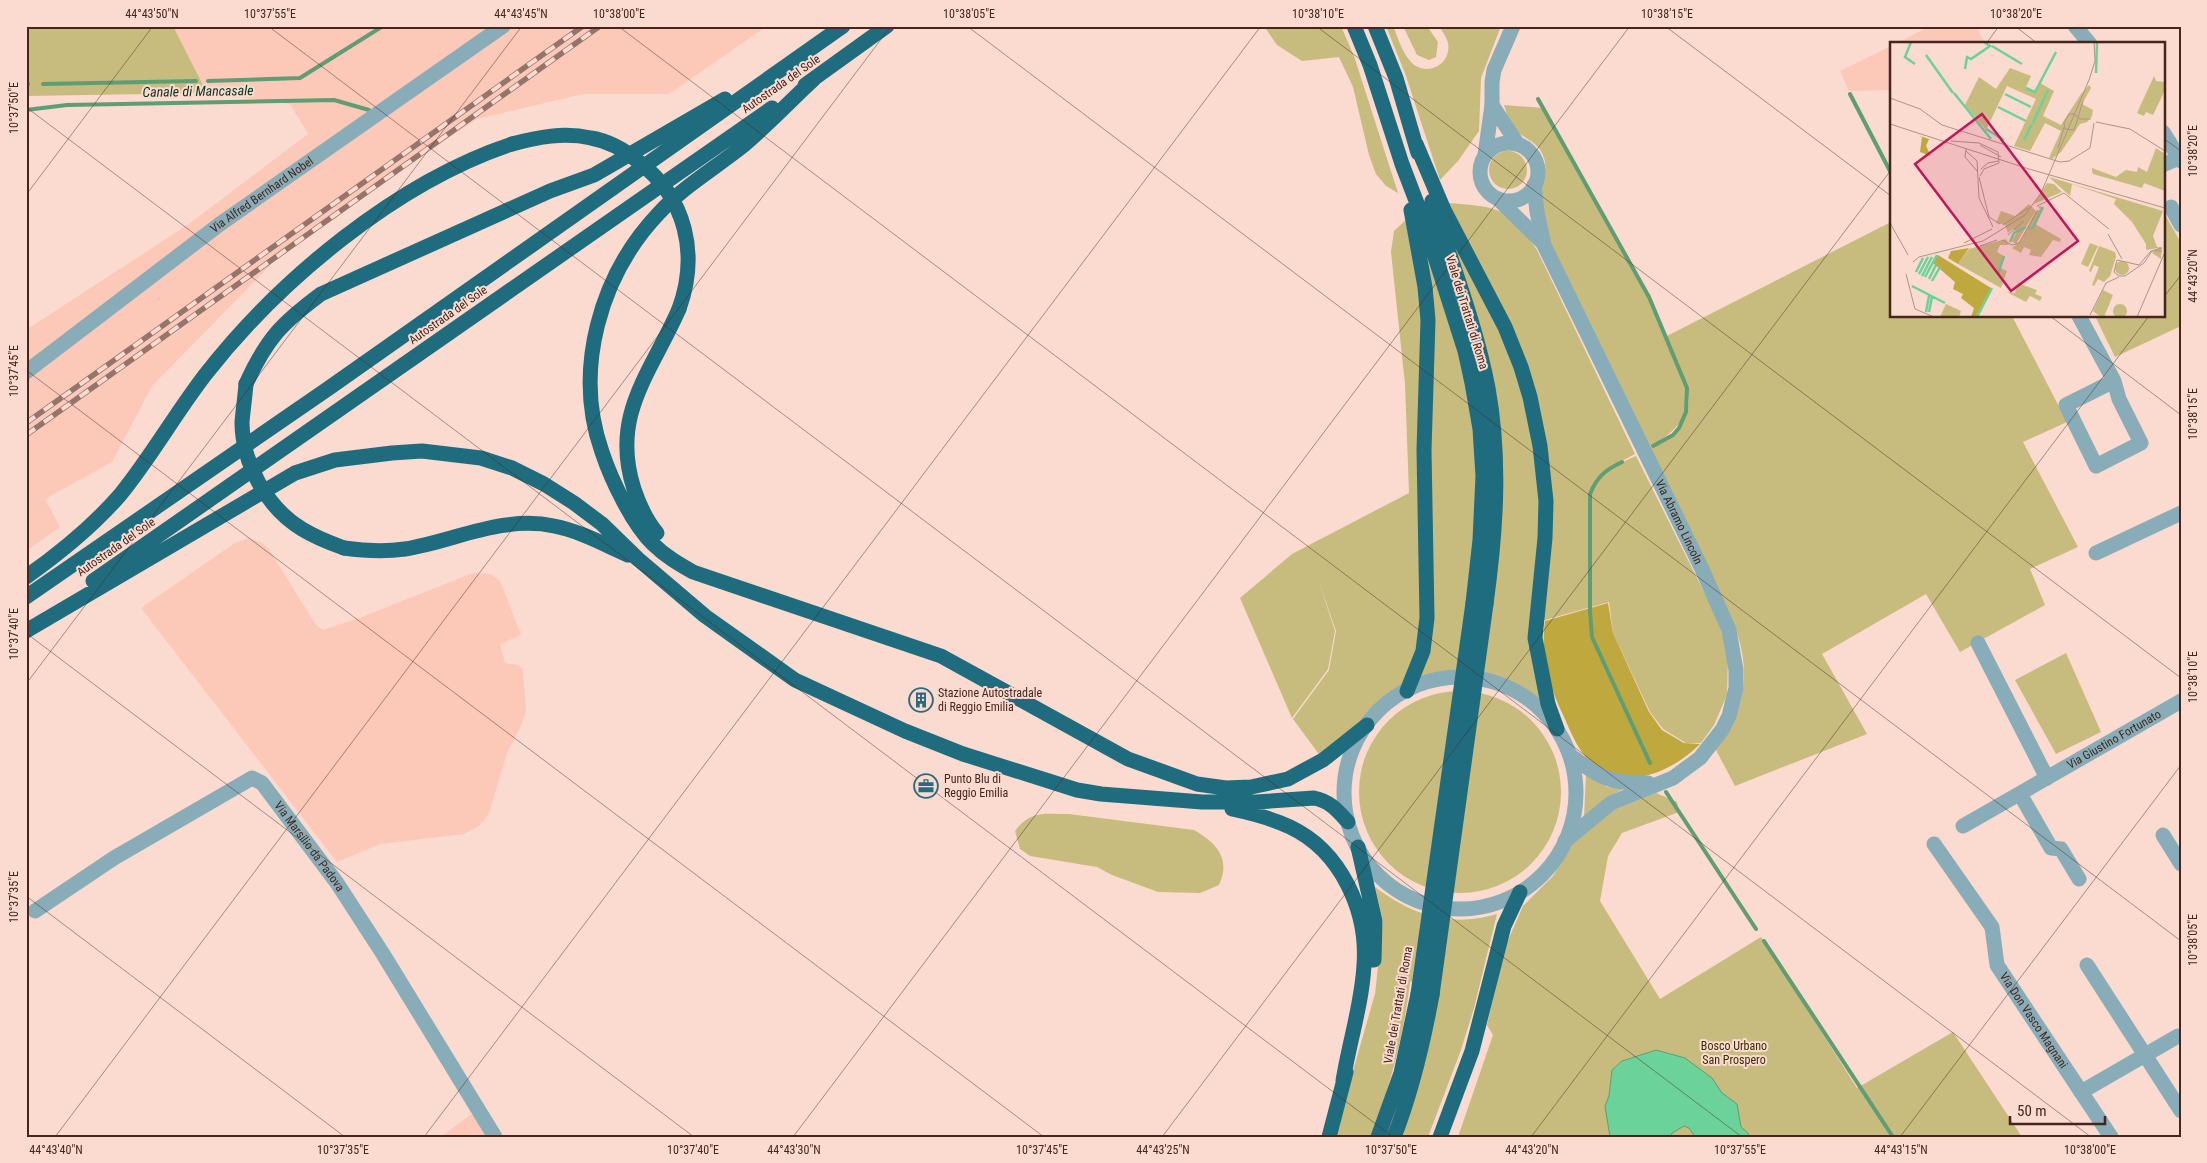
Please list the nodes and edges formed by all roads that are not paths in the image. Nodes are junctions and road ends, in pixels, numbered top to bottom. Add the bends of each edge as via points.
1 (504, 26) edge
2 (843, 26) edge
3 (887, 26) edge
4 (1354, 26) edge
5 (1376, 26) edge
6 (1513, 26) edge
7 (2075, 26) edge
8 (2088, 42) edge
9 (817, 45) junction
10 (814, 79) junction
11 (1492, 105) junction
12 (2164, 134) edge
13 (1517, 143) junction
14 (1416, 144) junction
15 (1484, 155) junction
16 (2180, 159) edge
17 (1402, 164) junction
18 (2164, 165) edge
19 (1534, 185) junction
20 (1498, 199) junction
21 (2171, 207) dead end
22 (2181, 225) edge
23 (1544, 244) junction
24 (2080, 318) edge
25 (26, 372) edge
26 (2114, 381) junction
27 (2181, 513) edge
28 (2096, 553) dead end
29 (638, 559) junction
30 (693, 572) junction
31 (26, 577) edge
32 (26, 597) edge
33 (1479, 604) junction
34 (26, 630) edge
35 (1978, 643) dead end
36 (1407, 690) junction
37 (2181, 701) edge
38 (1367, 725) junction
39 (1557, 729) junction
40 (1570, 754) junction
41 (2047, 778) junction
42 (1657, 783) junction
43 (2020, 794) junction
44 (1202, 802) junction
45 (1348, 822) junction
46 (1963, 826) dead end
47 (2163, 834) dead end
48 (1565, 841) junction
49 (1934, 844) dead end
50 (1358, 846) junction
51 (2181, 864) edge
52 (2079, 879) dead end
53 (1520, 892) junction
54 (36, 910) dead end
55 (2087, 965) dead end
56 (1425, 995) junction
57 (2178, 1036) dead end
58 (2146, 1055) junction
59 (1343, 1081) junction
60 (2081, 1092) junction
61 (2181, 1111) edge
62 (495, 1137) edge
63 (1329, 1137) edge
64 (1378, 1137) edge
65 (1394, 1137) edge
66 (1440, 1137) edge
67 (2111, 1137) edge

1 - 25 street, Via Alfred Bernhard Nobel via 220,224
2 - 9 highway, Autostrada del Sole
3 - 10 highway, Autostrada del Sole
4 - 17 highway, Viale dei Trattati di Roma
5 - 14 highway, Viale dei Trattati di Roma
6 - 11 street, Via Abramo Lincoln via 1494,70
7 - 8 street
9 - 29 highway, bridge via 594,175 550,191 321,294 288,318 267,344 246,384 242,423 248,458 267,496 302,529 344,548 382,552 503,525 530,523 554,526
9 - 32 highway, Autostrada del Sole
10 - 30 highway via 740,148 658,213 618,270 605,298 596,331 591,366 592,412 609,472 651,543
10 - 34 highway, Autostrada del Sole
11 - 13 street, Via Abramo Lincoln
11 - 15 street, Via Abramo Lincoln
12 - 16 street
13 - 15 street via 1499,144
13 - 19 street, Via Abramo Lincoln via 1536,160 1538,168
14 - 33 highway, Viale dei Trattati di Roma via 1426,186 1477,343 1495,438 1497,510
14 - 39 highway via 1444,210 1508,334 1530,397 1546,501 1536,638 1548,704
15 - 20 street, Via Abramo Lincoln via 1480,176 1486,190
16 - 18 street
17 - 33 highway, Viale dei Trattati di Roma via 1465,351 1478,413 1483,492
17 - 36 highway via 1425,287 1428,356 1424,450 1427,626 1420,663
19 - 20 street via 1519,199
19 - 23 street, Via Abramo Lincoln
20 - 23 street, Via Abramo Lincoln
21 - 22 street
23 - 42 street, Via Abramo Lincoln via 1701,567 1729,630 1734,650 1736,688 1722,730 1700,758 1673,778
24 - 26 street
26 - 26 street via 2066,405 2096,466 2141,443
27 - 28 street
29 - 34 highway via 602,524 574,503 512,468 481,458 422,450 384,454 335,460 295,473
29 - 44 highway via 705,616 795,680 904,731 963,754 1077,790
30 - 31 highway, bridge via 646,516 626,455 627,427 634,401 686,290 689,270 684,222 674,202 651,172 622,150 592,138 554,135 512,144 454,168 343,239 297,276 262,309 205,376 119,495 62,550
30 - 38 highway via 942,656 1128,758 1197,784 1234,788 1288,779 1323,760
33 - 56 highway, Viale dei Trattati di Roma, bridge
35 - 41 street
36 - 38 street via 1385,705
36 - 39 street via 1441,679 1465,677 1489,681 1522,695
37 - 41 street, Via Giustino Fortunato
38 - 45 street via 1354,747 1347,772
39 - 40 street
40 - 42 street, Via Abramo Lincoln via 1609,781
40 - 48 street via 1576,798
41 - 43 street, Via Giustino Fortunato
42 - 48 street, Via Abramo Lincoln via 1611,803
43 - 46 street, Via Giustino Fortunato
43 - 52 street via 2052,848 2061,848
44 - 45 highway via 1314,798 1331,804
44 - 59 highway via 1260,815 1290,827 1315,843 1347,883 1361,916 1365,952 1362,985
45 - 50 street
47 - 51 street
48 - 53 street via 1551,865
49 - 60 street, Via Don Vasco Magnani via 1992,927 1997,965
50 - 53 street via 1370,866 1387,883 1407,896 1429,904 1452,909 1476,908
50 - 59 highway via 1375,921 1375,958 1369,991
53 - 66 highway via 1504,926 1472,1051
54 - 62 street, Via Marsilio da Padova via 114,858 252,778 257,780 336,883
55 - 58 street
56 - 64 highway, Viale dei Trattati di Roma
56 - 65 highway, Viale dei Trattati di Roma via 1421,1053
57 - 58 street
58 - 60 street
58 - 61 street
59 - 63 highway
60 - 67 street, Via Don Vasco Magnani

